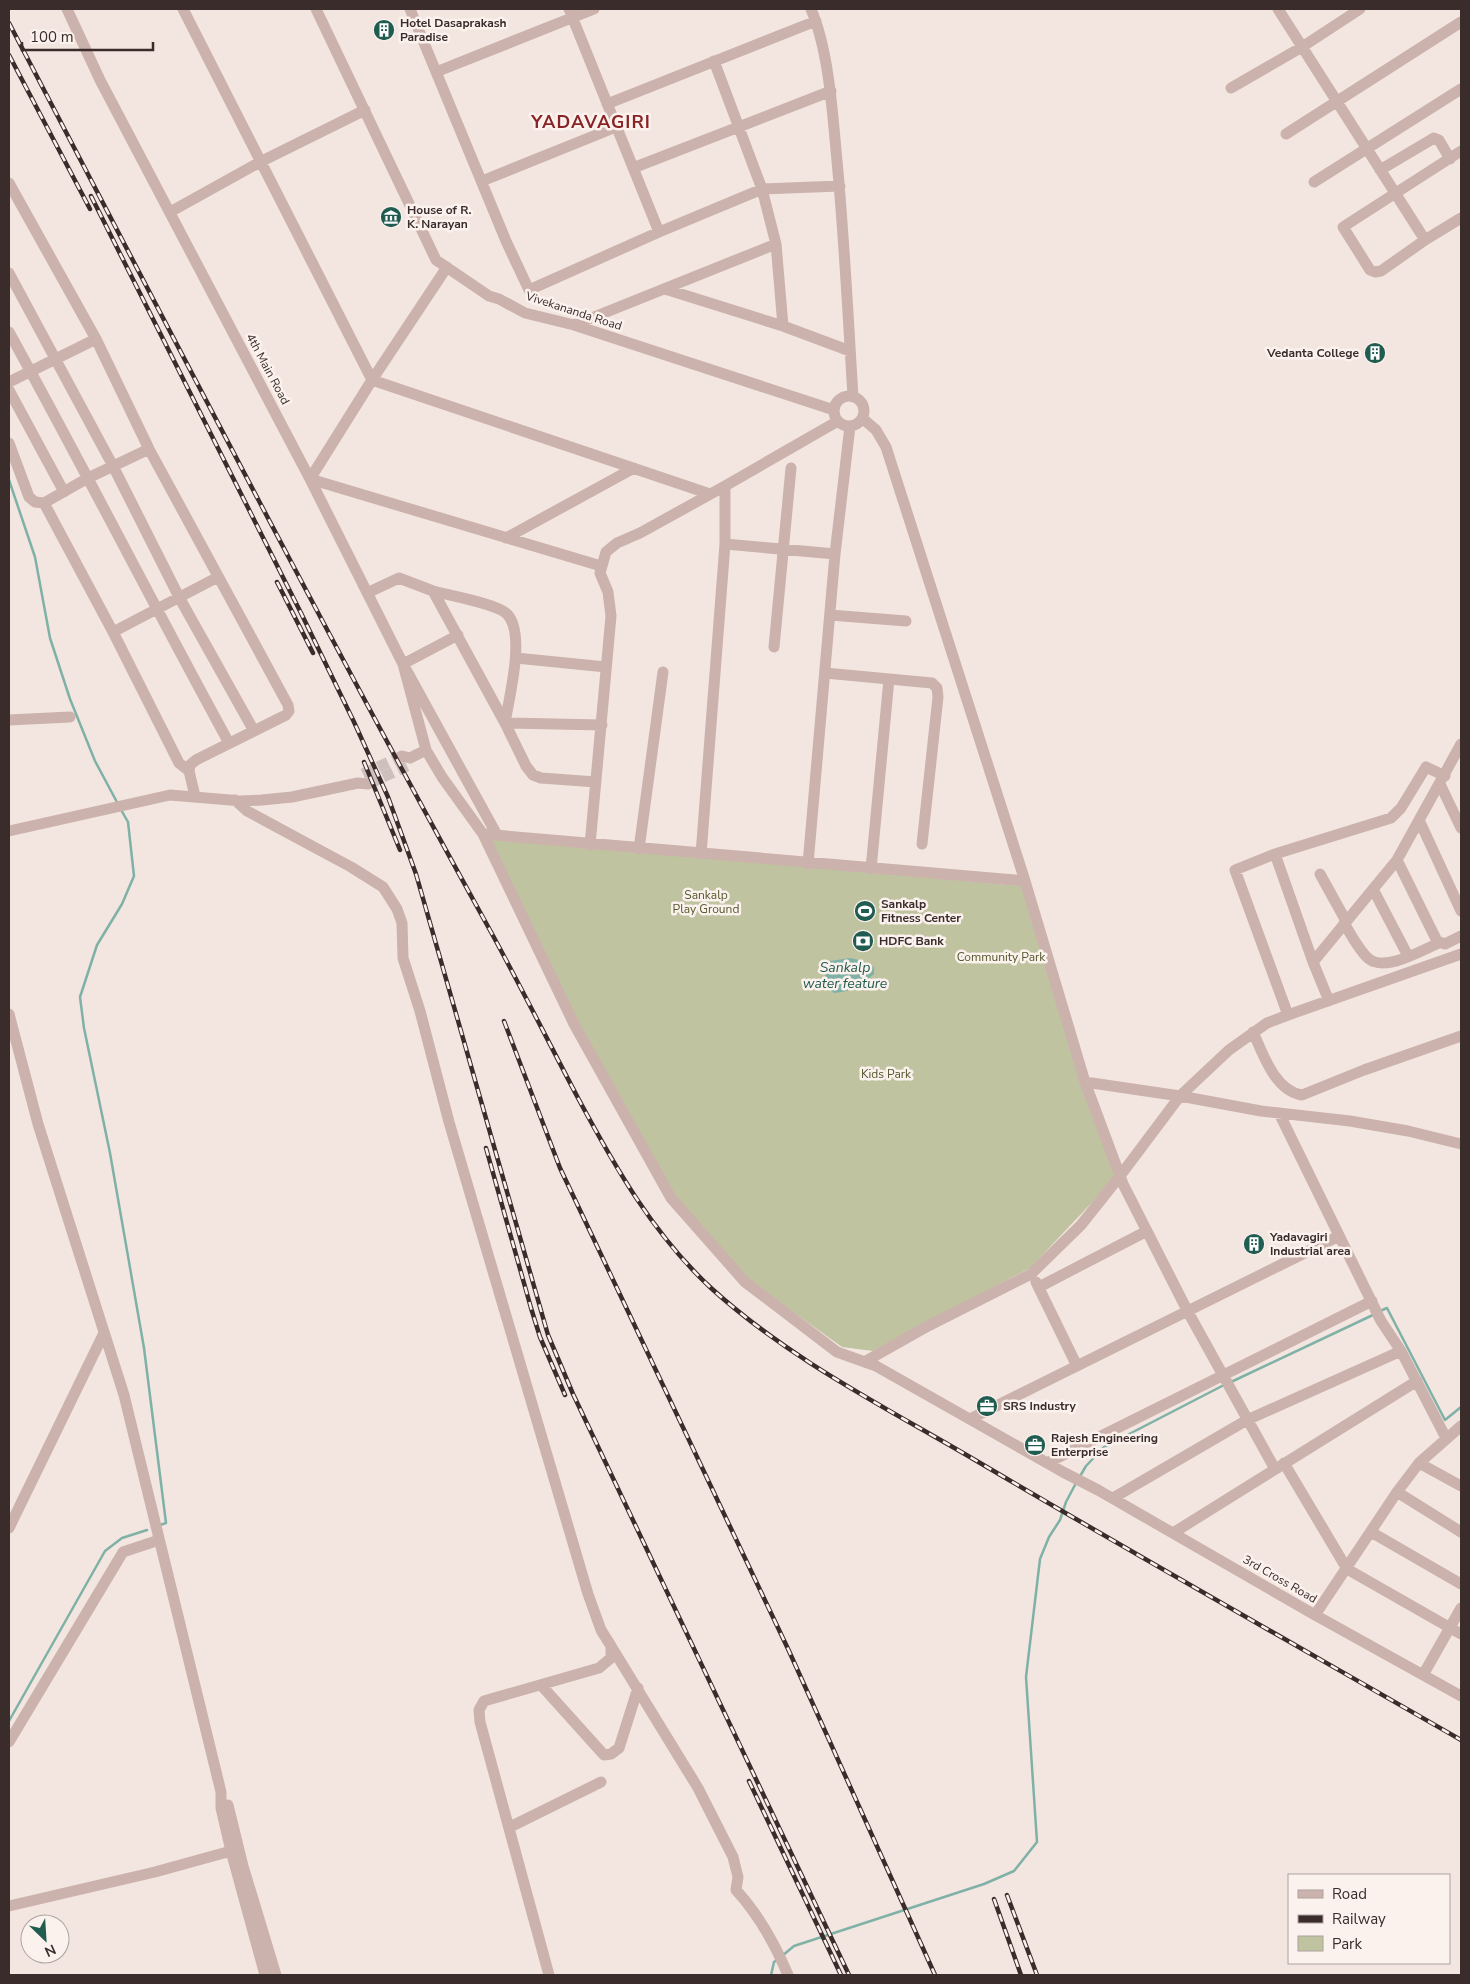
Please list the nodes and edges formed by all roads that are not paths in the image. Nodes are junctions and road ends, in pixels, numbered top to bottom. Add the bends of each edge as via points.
1 (67, 9) edge
2 (184, 9) edge
3 (316, 9) edge
4 (410, 9) edge
5 (594, 9) edge
6 (811, 9) edge
7 (1278, 9) edge
8 (1360, 9) edge
9 (571, 13) edge
10 (816, 21) junction
11 (1461, 22) edge
12 (1302, 47) junction
13 (714, 61) junction
14 (436, 72) junction
15 (1231, 88) dead end
16 (1461, 89) edge
17 (831, 90) junction
18 (1337, 102) junction
19 (607, 104) junction
20 (365, 110) junction
21 (616, 127) junction
22 (739, 127) junction
23 (1286, 134) dead end
24 (1367, 150) junction
25 (1461, 152) edge
26 (1450, 159) junction
27 (262, 161) junction
28 (633, 168) junction
29 (1380, 170) junction
30 (482, 181) junction
31 (1314, 182) dead end
32 (9, 184) edge
33 (840, 186) junction
34 (762, 190) junction
35 (1395, 195) junction
36 (170, 212) junction
37 (1461, 218) edge
38 (659, 232) junction
39 (1425, 240) junction
40 (776, 244) junction
41 (447, 267) junction
42 (9, 273) edge
43 (666, 289) junction
44 (528, 290) junction
45 (512, 305) junction
46 (574, 326) junction
47 (783, 326) junction
48 (9, 332) edge
49 (96, 339) junction
50 (850, 351) junction
51 (54, 360) junction
52 (31, 371) junction
53 (372, 380) junction
54 (9, 382) edge
55 (9, 390) edge
56 (853, 397) junction
57 (836, 415) junction
58 (862, 418) junction
59 (850, 426) junction
60 (9, 444) edge
61 (149, 449) junction
62 (113, 466) junction
63 (634, 468) junction
64 (791, 468) dead end
65 (88, 478) junction
66 (310, 479) junction
67 (725, 486) junction
68 (64, 492) junction
69 (710, 494) junction
70 (44, 503) junction
71 (506, 538) junction
72 (725, 544) junction
73 (784, 551) junction
74 (836, 554) junction
75 (601, 566) junction
76 (218, 577) junction
77 (434, 591) junction
78 (367, 593) junction
79 (179, 596) junction
80 (156, 609) junction
81 (830, 615) junction
82 (906, 621) dead end
83 (113, 632) junction
84 (458, 635) junction
85 (774, 647) dead end
86 (516, 658) junction
87 (403, 664) junction
88 (606, 667) junction
89 (663, 672) dead end
90 (825, 673) junction
91 (889, 679) junction
92 (70, 716) dead end
93 (9, 720) edge
94 (505, 723) junction
95 (602, 725) junction
96 (254, 731) junction
97 (229, 743) junction
98 (1461, 744) edge
99 (426, 750) junction
100 (406, 760) tunnel mouth
101 (189, 771) junction
102 (363, 780) tunnel mouth
103 (1442, 780) junction
104 (596, 782) junction
105 (194, 796) junction
106 (235, 800) junction
107 (1420, 822) junction
108 (1461, 828) edge
109 (9, 831) edge
110 (483, 834) junction
111 (497, 835) junction
112 (590, 844) junction
113 (922, 844) dead end
114 (639, 849) junction
115 (701, 854) junction
116 (1275, 854) junction
117 (1397, 860) junction
118 (808, 864) junction
119 (871, 869) junction
120 (1320, 874) dead end
121 (1025, 882) junction
122 (1373, 889) junction
123 (1461, 911) edge
124 (1345, 922) junction
125 (1461, 936) edge
126 (1439, 943) junction
127 (1461, 954) edge
128 (1408, 956) junction
129 (1313, 962) junction
130 (1328, 1001) junction
131 (9, 1014) edge
132 (1288, 1014) junction
133 (1253, 1032) junction
134 (1461, 1036) edge
135 (1086, 1082) junction
136 (1297, 1095) junction
137 (1180, 1096) junction
138 (1279, 1113) junction
139 (1294, 1115) junction
140 (1461, 1144) edge
141 (1120, 1176) junction
142 (1147, 1231) junction
143 (1340, 1236) junction
144 (1032, 1274) junction
145 (1039, 1287) junction
146 (1373, 1303) junction
147 (1188, 1312) junction
148 (104, 1333) junction
149 (1401, 1351) junction
150 (866, 1362) junction
151 (1077, 1366) junction
152 (1223, 1376) junction
153 (1417, 1381) junction
154 (970, 1419) junction
155 (1247, 1420) junction
156 (1453, 1433) edge
157 (1047, 1462) junction
158 (1419, 1463) junction
159 (1279, 1466) junction
160 (1461, 1486) edge
161 (1397, 1492) junction
162 (1113, 1498) junction
163 (9, 1528) edge
164 (1371, 1532) junction
165 (1461, 1532) edge
166 (1173, 1533) junction
167 (159, 1540) junction
168 (1347, 1569) junction
169 (1461, 1584) edge
170 (1461, 1608) edge
171 (1314, 1615) junction
172 (1450, 1627) junction
173 (1461, 1634) edge
174 (611, 1646) junction
175 (1424, 1675) junction
176 (541, 1685) junction
177 (638, 1688) junction
178 (1461, 1696) edge
179 (9, 1742) edge
180 (601, 1782) dead end
181 (221, 1792) junction
182 (510, 1827) junction
183 (230, 1851) junction
184 (9, 1906) edge
185 (786, 1971) edge
186 (265, 1975) edge
187 (276, 1975) edge
188 (549, 1975) edge

1 - 36 street, 4th Main Road via 100,80
2 - 27 street
3 - 20 street, Vivekananda Road
4 - 14 street
5 - 9 street
6 - 10 street
7 - 12 street
8 - 12 street
9 - 14 street
9 - 19 street
10 - 13 street
10 - 17 street
11 - 18 street
12 - 15 street
12 - 18 street
13 - 19 street
13 - 22 street
14 - 30 street
16 - 24 street
17 - 22 street
17 - 33 street
18 - 23 street
18 - 24 street
19 - 21 street
20 - 27 street
20 - 41 street, Vivekananda Road via 436,260
21 - 28 street
21 - 30 street
22 - 28 street
22 - 34 street
24 - 29 street
24 - 31 street
25 - 26 street
26 - 29 street via 1439,140 1434,138
26 - 35 street
27 - 36 street
27 - 53 street
28 - 38 street
29 - 35 street
30 - 44 street
32 - 49 street
33 - 34 street
33 - 50 street
34 - 38 street
34 - 40 street
35 - 39 street
35 - 39 street via 1342,227 1370,270 1381,271
36 - 66 street, 4th Main Road
37 - 39 street
38 - 44 street
40 - 43 street
40 - 47 street
41 - 45 street, Vivekananda Road via 489,296
41 - 53 street
42 - 51 street
43 - 46 street
43 - 47 street
44 - 45 street
45 - 46 street, Vivekananda Road via 525,313
46 - 57 street, Vivekananda Road
47 - 50 street
48 - 52 street
49 - 51 street
49 - 61 street
50 - 56 street
51 - 52 street
51 - 62 street
52 - 54 street
52 - 65 street
53 - 63 street
53 - 66 street
55 - 68 street
56 - 57 street via 841,399
56 - 58 street via 862,406
57 - 59 street via 843,425
57 - 67 street
58 - 59 street
58 - 121 street via 876,430 886,447
59 - 74 street
60 - 70 street via 30,497 35,502
61 - 62 street
61 - 76 street
62 - 65 street
62 - 79 street
63 - 69 street
63 - 71 street
64 - 73 street
65 - 68 street
65 - 80 street
66 - 71 street
66 - 78 street, 4th Main Road
67 - 69 street
67 - 72 street
68 - 70 street
69 - 75 street via 617,543 606,552
70 - 83 street
71 - 75 street
72 - 73 street
72 - 115 street
73 - 74 street
73 - 85 street
74 - 81 street
75 - 88 street via 611,616
76 - 79 street
76 - 96 street via 288,705 286,715
77 - 78 street via 399,578
77 - 84 street
77 - 86 street via 497,608 507,614 516,635
78 - 87 street, 4th Main Road
79 - 80 street
79 - 96 street
80 - 83 street
80 - 97 street
81 - 82 street
81 - 90 street
83 - 101 street via 179,762
84 - 87 street
84 - 94 street
86 - 88 street
86 - 94 street
87 - 99 street, 4th Main Road
87 - 111 street
88 - 95 street
89 - 114 street
90 - 91 street
90 - 118 street
91 - 113 street via 932,683 937,688
91 - 119 street
92 - 93 street
94 - 95 street
94 - 104 street via 533,775
95 - 104 street
96 - 97 street
97 - 101 street via 190,764
98 - 103 street
99 - 100 street
99 - 110 street, 4th Main Road
101 - 105 street
102 - 106 street via 292,797
103 - 107 street
103 - 108 street
103 - 116 street via 1426,767 1401,808 1391,818
104 - 112 street
105 - 106 street
105 - 109 street via 170,795
106 - 174 street via 247,811 383,887 396,909 402,923 402,958 420,1011 449,1122 588,1594 601,1630
107 - 117 street
107 - 123 street
110 - 111 street
110 - 150 street, 4th Main Road via 574,1024 671,1198 745,1282 837,1352
111 - 112 street
112 - 114 street
114 - 115 street
115 - 118 street
116 - 129 street
116 - 132 street via 1236,870
117 - 122 street
117 - 126 street
118 - 119 street
119 - 121 street
120 - 124 street
121 - 135 street
122 - 124 street
122 - 128 street
124 - 128 street via 1371,961 1382,964
124 - 129 street
125 - 126 street via 1445,944
126 - 128 street
127 - 130 street
129 - 130 street
130 - 132 street
131 - 148 street via 38,1124
132 - 133 street
133 - 136 street via 1270,1067 1285,1087
133 - 137 street
134 - 136 street via 1364,1070 1309,1094
135 - 137 street
135 - 141 street
136 - 139 street
137 - 138 street
137 - 141 street
138 - 139 street
138 - 143 street
139 - 140 street via 1408,1130
141 - 142 street
141 - 144 street via 1081,1225
142 - 145 street
142 - 147 street
143 - 146 street
143 - 147 street
144 - 145 street
144 - 150 street via 928,1326
145 - 151 street
146 - 149 street
146 - 152 street
147 - 151 street
147 - 152 street
148 - 163 street
148 - 167 street via 124,1395
149 - 153 street
149 - 155 street
150 - 154 street, 3rd Cross Road
151 - 154 street
152 - 155 street
152 - 157 street
153 - 156 street via 1431,1410
153 - 159 street
154 - 157 street, 3rd Cross Road
155 - 159 street
155 - 162 street
156 - 158 street
157 - 162 street, 3rd Cross Road
158 - 160 street
158 - 161 street
159 - 166 street
159 - 168 street
161 - 164 street
161 - 165 street
162 - 166 street, 3rd Cross Road
164 - 168 street
164 - 169 street
166 - 171 street, 3rd Cross Road
167 - 179 street via 123,1552
167 - 181 street
168 - 171 street
168 - 172 street
170 - 172 street
171 - 175 street, 3rd Cross Road
172 - 173 street
172 - 175 street
174 - 176 street via 611,1658 599,1668
174 - 177 street
175 - 178 street, 3rd Cross Road
176 - 177 street via 604,1755 619,1748
176 - 182 street via 484,1701 480,1710 480,1722
177 - 185 street via 698,1788 733,1857 738,1877 736,1890 754,1911
180 - 182 street
181 - 183 street
181 - 187 street via 227,1802
182 - 188 street
183 - 184 street via 156,1872
183 - 186 street

